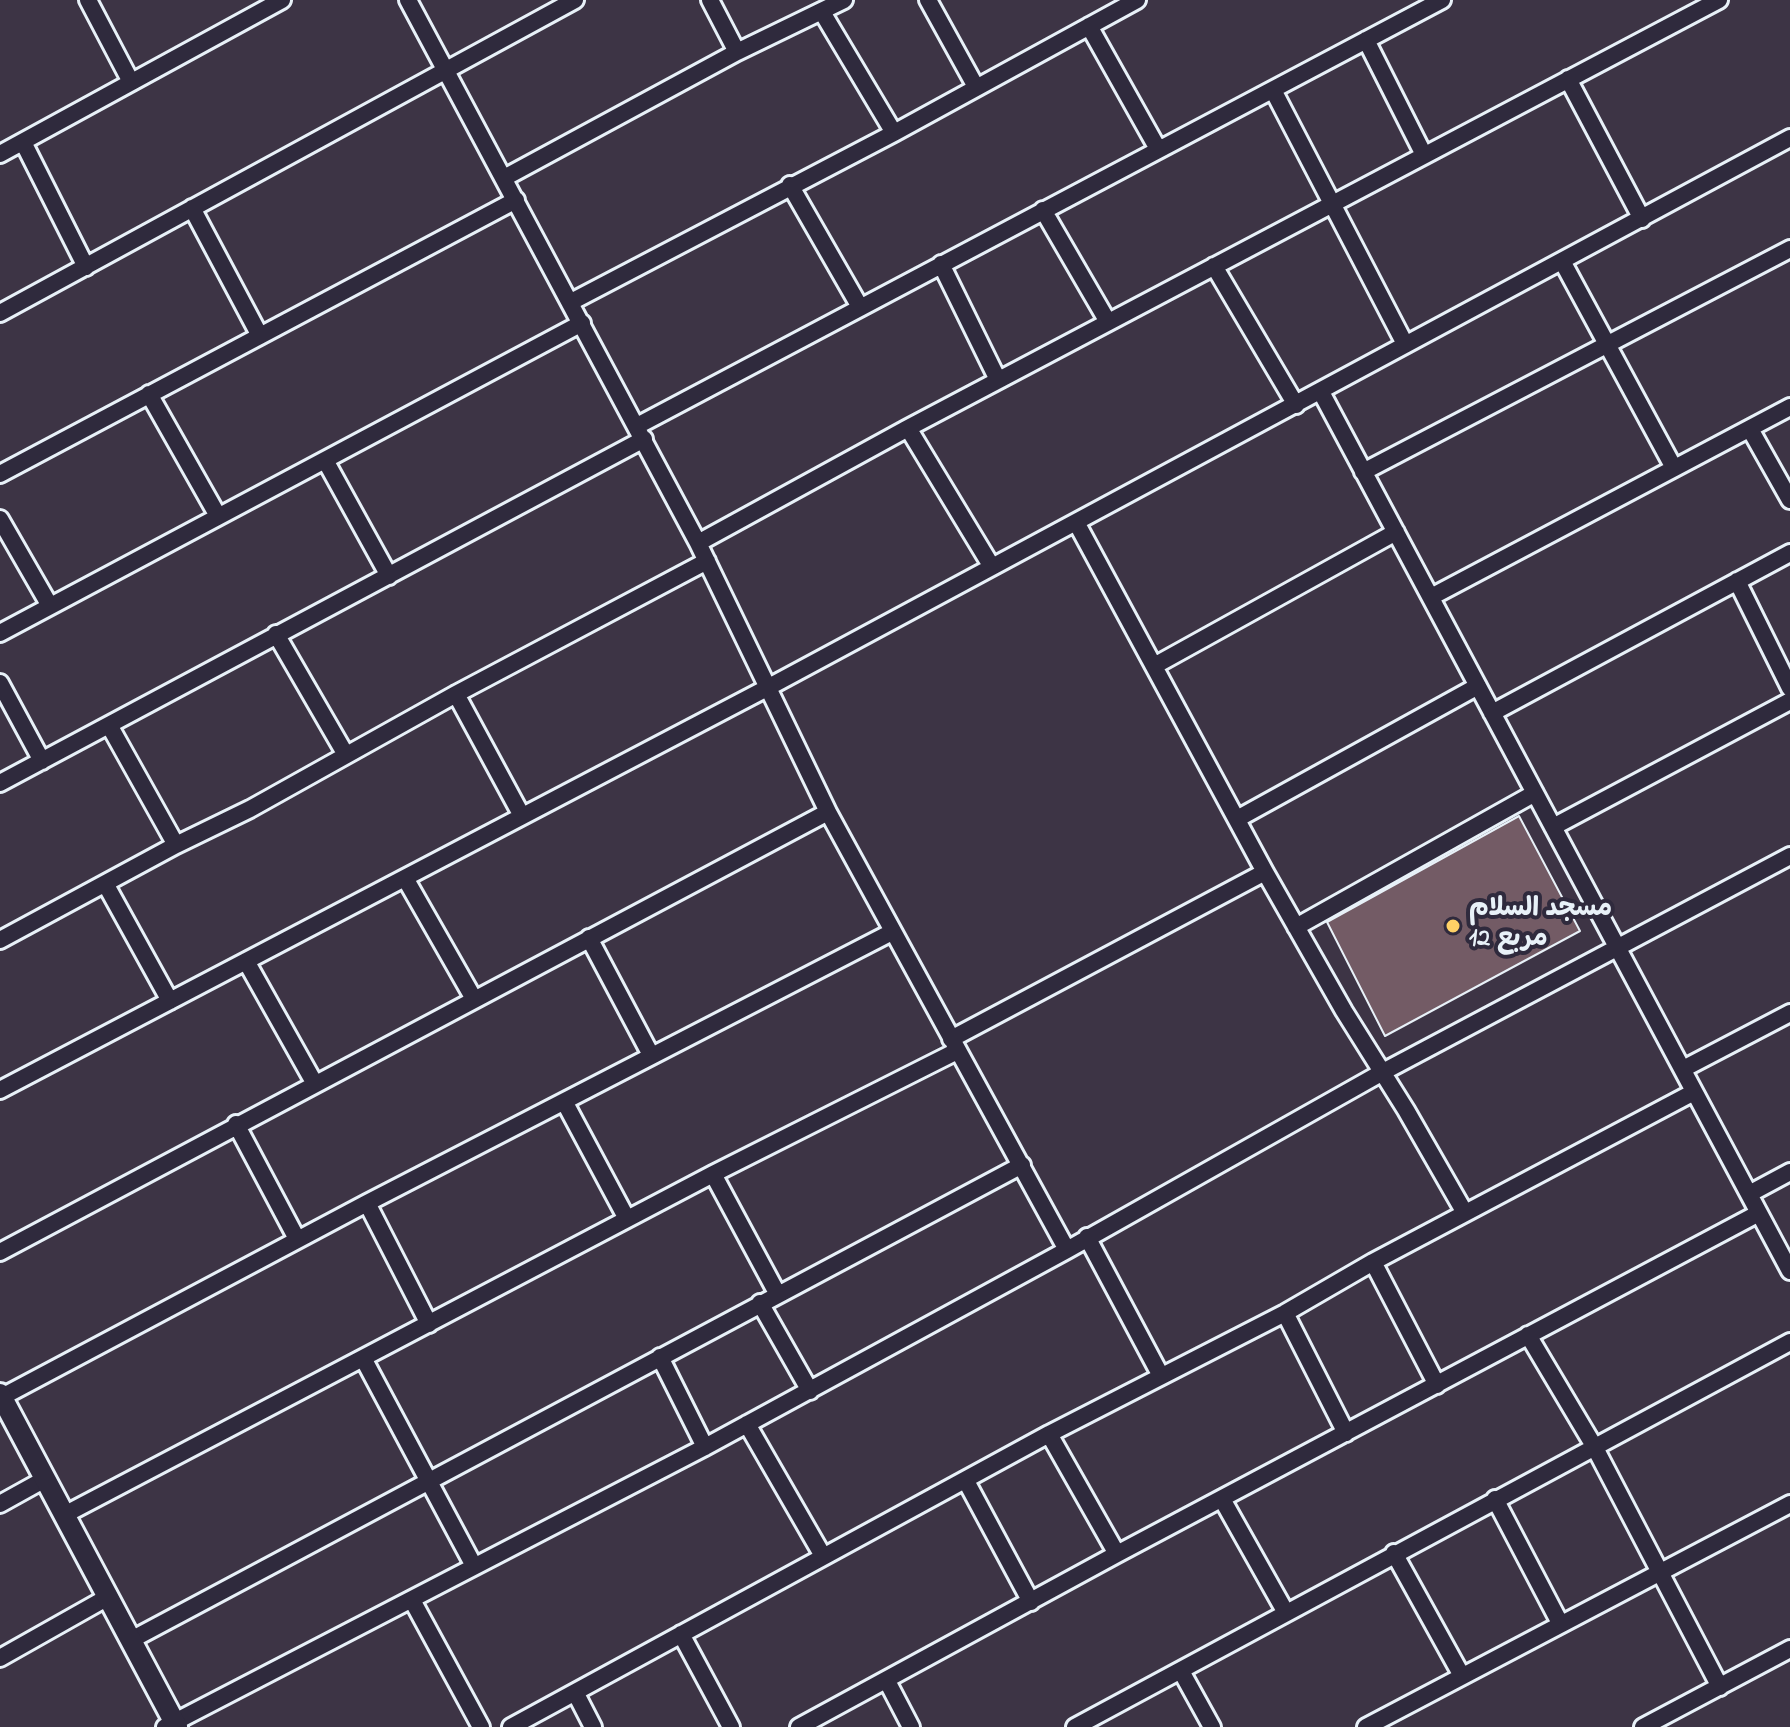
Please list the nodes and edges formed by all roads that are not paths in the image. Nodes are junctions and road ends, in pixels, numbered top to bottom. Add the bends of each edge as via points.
1 (88, 0) edge
2 (282, 0) edge
3 (408, 0) edge
4 (575, 0) edge
5 (710, 0) edge
6 (844, 0) edge
7 (928, 0) edge
8 (1137, 0) edge
9 (1442, 0) edge
10 (1719, 0) edge
11 (1697, 5) edge
12 (822, 12) junction
13 (1089, 26) junction
14 (1366, 40) junction
15 (737, 52) junction
16 (447, 72) junction
17 (1568, 79) junction
18 (131, 82) junction
19 (976, 87) junction
20 (1273, 90) junction
21 (894, 133) junction
22 (1790, 138) edge
23 (23, 142) junction
24 (1158, 149) junction
25 (0, 154) edge
26 (1424, 155) junction
27 (504, 178) junction
28 (790, 185) junction
29 (516, 200) junction
30 (1332, 203) junction
31 (192, 208) junction
32 (1043, 210) junction
33 (1642, 219) junction
34 (1790, 249) edge
35 (1562, 261) junction
36 (941, 264) junction
37 (1214, 266) junction
38 (86, 267) junction
39 (571, 302) junction
40 (860, 307) junction
41 (0, 313) edge
42 (1108, 322) junction
43 (582, 323) junction
44 (260, 336) junction
45 (1405, 344) junction
46 (1607, 345) junction
47 (998, 380) junction
48 (1321, 392) junction
49 (149, 394) junction
50 (1296, 405) junction
51 (1790, 407) edge
52 (908, 428) junction
53 (1750, 429) junction
54 (641, 432) junction
55 (325, 460) junction
56 (1674, 468) junction
57 (1363, 472) junction
58 (0, 474) edge
59 (1790, 500) edge
60 (218, 516) junction
61 (0, 519) edge
62 (1076, 522) junction
63 (1396, 532) junction
64 (698, 543) junction
65 (1790, 553) edge
66 (707, 561) junction
67 (992, 567) junction
68 (389, 576) junction
69 (1737, 581) junction
70 (1431, 597) junction
71 (50, 606) junction
72 (0, 633) edge
73 (276, 634) junction
74 (1154, 666) junction
75 (0, 683) edge
76 (1478, 686) junction
77 (767, 688) junction
78 (1790, 688) edge
79 (456, 694) junction
80 (1790, 701) edge
81 (1492, 713) junction
82 (109, 725) junction
83 (346, 755) junction
84 (42, 761) junction
85 (0, 783) edge
86 (1535, 793) junction
87 (828, 812) junction
88 (522, 816) junction
89 (1237, 819) junction
90 (1553, 827) junction
91 (176, 845) junction
92 (1790, 856) edge
93 (1265, 872) junction
94 (405, 878) junction
95 (106, 885) junction
96 (1296, 927) junction
97 (892, 932) junction
98 (589, 938) junction
99 (0, 940) edge
100 (1617, 946) junction
101 (246, 961) junction
102 (474, 999) junction
103 (170, 1001) junction
104 (1790, 1013) edge
105 (954, 1045) junction
106 (651, 1055) junction
107 (1683, 1069) junction
108 (1381, 1073) junction
109 (315, 1084) junction
110 (0, 1090) edge
111 (1694, 1092) junction
112 (565, 1103) junction
113 (236, 1124) junction
114 (1022, 1165) junction
115 (1790, 1172) edge
116 (713, 1174) junction
117 (1749, 1194) junction
118 (367, 1203) junction
119 (1465, 1213) junction
120 (1759, 1213) junction
121 (627, 1219) junction
122 (1087, 1237) junction
123 (297, 1239) junction
124 (1067, 1250) junction
125 (0, 1252) edge
126 (1373, 1262) junction
127 (1790, 1271) edge
128 (777, 1293) junction
129 (760, 1303) junction
130 (1285, 1313) junction
131 (429, 1324) junction
132 (1528, 1335) junction
133 (1790, 1342) edge
134 (660, 1357) junction
135 (363, 1358) junction
136 (1161, 1376) junction
137 (1437, 1385) junction
138 (810, 1391) junction
139 (1, 1396) edge
140 (747, 1424) junction
141 (1346, 1433) junction
142 (1049, 1434) junction
143 (1594, 1446) junction
144 (705, 1447) junction
145 (45, 1479) junction
146 (428, 1481) junction
147 (966, 1481) junction
148 (1222, 1499) junction
149 (1495, 1499) junction
150 (0, 1504) edge
151 (1790, 1504) edge
152 (64, 1515) junction
153 (1394, 1553) junction
154 (1117, 1554) junction
155 (823, 1556) junction
156 (474, 1566) junction
157 (1661, 1573) junction
158 (108, 1597) junction
159 (412, 1600) junction
160 (1031, 1602) junction
161 (1285, 1611) junction
162 (1560, 1623) junction
163 (681, 1634) junction
164 (131, 1640) junction
165 (1790, 1649) edge
166 (0, 1658) edge
167 (1181, 1671) junction
168 (1462, 1676) junction
169 (887, 1681) junction
170 (1720, 1687) junction
171 (575, 1692) junction
172 (172, 1725) edge
173 (481, 1727) edge
174 (511, 1727) edge
175 (593, 1727) edge
176 (731, 1727) edge
177 (799, 1727) edge
178 (911, 1727) edge
179 (1075, 1727) edge
180 (1212, 1727) edge
181 (1366, 1727) edge
182 (1643, 1727) edge

1 - 18 street
2 - 18 street
3 - 16 street
4 - 16 street
5 - 15 street
6 - 12 street
7 - 19 street
8 - 13 street
9 - 14 street
10 - 11 street
11 - 17 street
12 - 15 street
12 - 21 street
13 - 19 street
13 - 24 street
14 - 20 street
14 - 26 street
15 - 27 street
16 - 27 street
16 - 31 street
17 - 26 street
17 - 33 street
18 - 23 street
19 - 21 street
20 - 24 street
20 - 30 street
21 - 28 street
22 - 33 street
23 - 25 street
23 - 38 street
24 - 32 street
26 - 30 street
27 - 29 street
28 - 39 street
28 - 40 street
29 - 39 street
29 - 44 street
30 - 37 street
30 - 45 street
31 - 38 street
31 - 44 street
32 - 36 street
32 - 42 street
33 - 35 street
34 - 46 street
35 - 45 street
35 - 46 street
36 - 40 street
36 - 47 street
37 - 42 street
37 - 50 street
38 - 41 street
39 - 43 street
40 - 54 street
42 - 47 street
43 - 54 street
43 - 55 street
44 - 49 street
45 - 48 street
46 - 56 street
46 - 57 street
47 - 52 street
48 - 50 street
48 - 57 street
49 - 58 street
49 - 60 street
50 - 62 street
51 - 53 street
52 - 64 street
52 - 67 street
53 - 56 street
53 - 59 street
54 - 64 street
54 - 68 street
55 - 60 street
55 - 68 street
56 - 70 street
57 - 63 street
60 - 71 street
61 - 71 street
62 - 67 street
62 - 74 street
63 - 70 street
63 - 74 street
64 - 66 street
65 - 69 street
66 - 77 street
66 - 79 street
67 - 77 street
68 - 73 street
69 - 78 street
69 - 81 street
70 - 76 street
71 - 72 street
73 - 82 street
73 - 83 street
74 - 89 street
75 - 84 street
76 - 81 street
76 - 89 street
77 - 87 street
77 - 88 street
79 - 83 street
79 - 88 street
80 - 90 street
81 - 86 street
82 - 84 street
82 - 91 street
83 - 91 street
84 - 85 street
86 - 90 street
86 - 96 street
87 - 97 street
87 - 98 street
88 - 94 street
89 - 93 street
90 - 100 street
91 - 95 street
92 - 100 street
93 - 96 street
93 - 105 street
94 - 101 street
94 - 102 street
95 - 99 street
95 - 103 street
96 - 108 street
97 - 105 street
97 - 106 street
98 - 102 street
98 - 106 street
100 - 107 street
100 - 108 street
101 - 103 street
101 - 109 street
102 - 109 street
103 - 110 street
104 - 107 street
105 - 114 street
105 - 116 street
106 - 112 street
107 - 111 street
108 - 119 street
108 - 122 street
109 - 113 street
111 - 117 street
111 - 119 street
112 - 118 street
112 - 121 street
113 - 123 street
113 - 125 street
114 - 124 street
114 - 128 street
115 - 117 street
116 - 121 street
116 - 128 street
117 - 120 street
118 - 123 street
118 - 131 street
119 - 126 street
120 - 127 street
120 - 132 street
121 - 131 street
122 - 124 street
122 - 136 street
123 - 139 street
124 - 138 street
126 - 130 street
126 - 137 street
128 - 129 street
129 - 134 street
129 - 138 street
130 - 136 street
130 - 141 street
131 - 135 street
132 - 137 street
132 - 143 street
133 - 143 street
134 - 144 street
134 - 146 street
135 - 146 street
135 - 152 street
136 - 142 street
137 - 141 street
138 - 140 street
139 - 145 street
140 - 144 street
140 - 155 street
141 - 148 street
142 - 147 street
142 - 154 street
143 - 149 street
143 - 157 street
144 - 156 street
145 - 150 street
145 - 152 street
146 - 156 street
146 - 164 street
147 - 155 street
147 - 160 street
148 - 154 street
148 - 161 street
149 - 153 street
149 - 162 street
151 - 157 street
152 - 158 street
153 - 161 street
153 - 168 street
154 - 160 street
155 - 163 street
156 - 159 street
157 - 162 street
157 - 170 street
158 - 164 street
158 - 166 street
159 - 172 street
159 - 173 street
160 - 169 street
161 - 167 street
162 - 168 street
163 - 171 street
163 - 176 street
164 - 172 street
165 - 170 street
167 - 179 street
167 - 180 street
168 - 181 street
169 - 177 street
169 - 178 street
170 - 182 street
171 - 174 street
171 - 175 street

